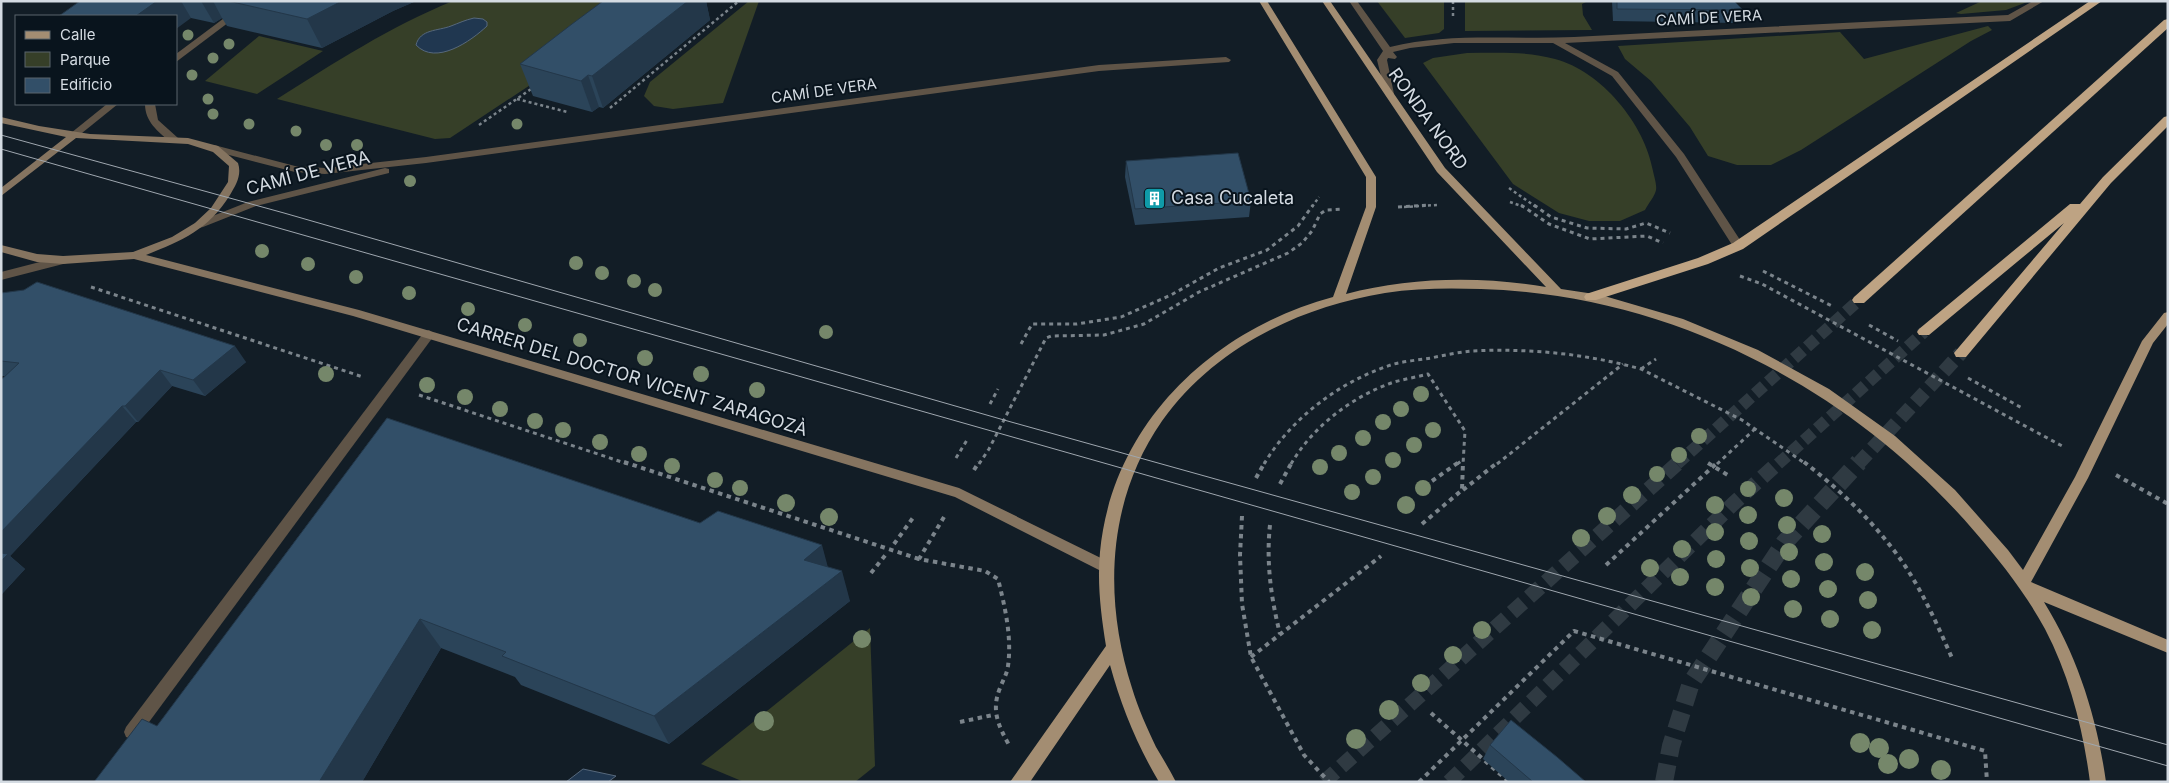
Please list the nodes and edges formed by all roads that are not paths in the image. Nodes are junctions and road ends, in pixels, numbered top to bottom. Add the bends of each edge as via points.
1 (253, 1) edge
2 (1263, 1) edge
3 (1326, 1) edge
4 (1353, 1) edge
5 (2040, 1) edge
6 (2097, 1) edge
7 (2168, 22) edge
8 (1554, 40) junction
9 (194, 47) junction
10 (1391, 54) junction
11 (178, 58) edge
12 (1226, 60) dead end
13 (178, 66) edge
14 (1389, 94) junction
15 (112, 105) edge
16 (150, 105) edge
17 (2168, 119) edge
18 (1, 120) edge
19 (74, 135) junction
20 (174, 140) junction
21 (214, 148) junction
22 (426, 160) junction
23 (2107, 180) junction
24 (1, 193) edge
25 (199, 225) junction
26 (1738, 246) junction
27 (1, 248) edge
28 (134, 255) junction
29 (63, 260) junction
30 (1, 276) edge
31 (1557, 291) junction
32 (1591, 297) junction
33 (1338, 299) junction
34 (1859, 300) tunnel mouth
35 (2168, 316) edge
36 (1924, 332) tunnel mouth
37 (429, 334) junction
38 (1961, 352) tunnel mouth
39 (1106, 567) junction
40 (2026, 586) junction
41 (1114, 647) junction
42 (2168, 647) edge
43 (124, 742) edge
44 (1018, 782) edge
45 (1168, 782) edge
46 (2098, 782) edge

1 - 9 street
2 - 33 main road via 1371,178 1371,207
3 - 14 main road, RONDA NORD
4 - 10 street
5 - 8 street, CAMÍ DE VERA via 2010,18
6 - 26 highway
7 - 34 highway
8 - 10 street, CAMÍ DE VERA via 1427,42
8 - 26 street, CAMÍ DE VERA via 1614,74 1680,156
9 - 11 street
9 - 13 street
10 - 14 street via 1382,60
12 - 22 street, CAMÍ DE VERA via 1099,68
14 - 31 main road, RONDA NORD via 1441,170
15 - 19 street
16 - 20 street via 153,121
17 - 23 highway
18 - 19 street
19 - 20 street
19 - 24 street
20 - 21 street
21 - 22 street, CAMÍ DE VERA via 295,169 325,171
21 - 25 street via 234,165 233,182
22 - 25 street, CAMÍ DE VERA via 252,204
23 - 36 highway
23 - 38 highway
25 - 28 street via 176,239
26 - 32 highway
27 - 29 street via 37,258
28 - 29 street
28 - 37 street, CARRER DEL DOCTOR VICENT ZARAGOZÀ
29 - 30 street
31 - 32 main road
31 - 33 main road via 1510,285 1448,284 1379,290
32 - 40 main road via 1649,312 1708,333 1768,360 1825,393 1881,431 1934,476 1981,526
33 - 39 main road via 1305,309 1245,338 1198,372 1170,400 1151,426 1127,471 1116,502
35 - 40 main road via 2148,341
37 - 39 street, CARRER DEL DOCTOR VICENT ZARAGOZÀ via 959,493
37 - 43 street
39 - 41 main road
40 - 42 main road
40 - 46 main road via 2054,632 2074,677 2093,744
41 - 44 main road
41 - 45 main road via 1130,706

